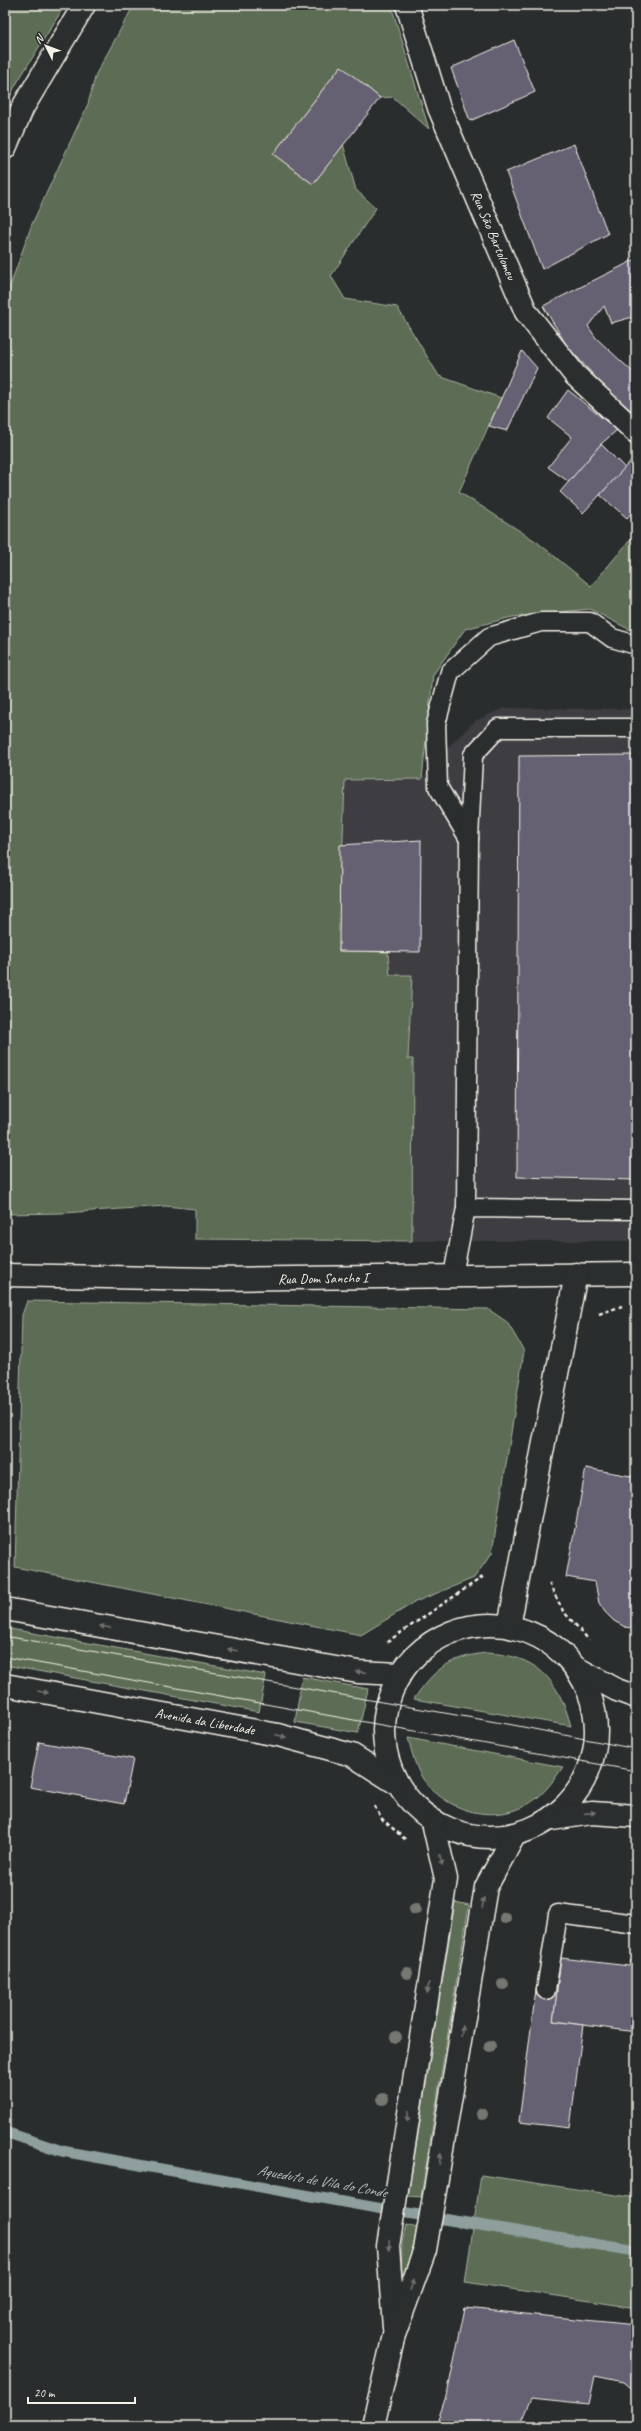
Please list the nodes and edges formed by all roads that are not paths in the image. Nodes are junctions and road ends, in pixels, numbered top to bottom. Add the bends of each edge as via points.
1 (84, 5) edge
2 (407, 5) edge
3 (5, 148) edge
4 (636, 432) edge
5 (636, 645) edge
6 (636, 728) edge
7 (469, 839) junction
8 (466, 1208) junction
9 (636, 1210) edge
10 (7, 1274) edge
11 (576, 1274) junction
12 (636, 1274) edge
13 (453, 1275) junction
14 (5, 1609) edge
15 (509, 1626) junction
16 (578, 1669) junction
17 (400, 1674) junction
18 (5, 1685) edge
19 (636, 1697) edge
20 (396, 1783) junction
21 (636, 1816) edge
22 (552, 1819) junction
23 (433, 1822) junction
24 (514, 1836) junction
25 (636, 1924) edge
26 (546, 1990) dead end
27 (394, 2335) junction
28 (373, 2426) edge

1 - 3 street via 23,107
2 - 4 street, Rua São Bartolomeu via 439,108 526,312 574,375
5 - 7 lane via 612,638 590,622 541,622 489,637 450,672 436,724 438,787
6 - 7 lane via 498,728 473,755
7 - 8 lane
8 - 9 lane
8 - 13 lane
10 - 13 street, Rua Dom Sancho I via 210,1279
11 - 12 street, Rua Dom Sancho I
11 - 13 street, Rua Dom Sancho I
11 - 15 street
17 -> 14 street via 358,1672
15 - 16 street via 536,1634 559,1649
15 - 17 street via 478,1625 447,1633 421,1650
16 - 19 street
16 - 22 street via 590,1692 596,1716 595,1752 593,1762 577,1794
17 - 20 street via 384,1716 387,1762
18 -> 20 street, Avenida da Liberdade via 278,1735 352,1755
20 - 23 street via 412,1805
22 -> 21 street via 592,1812
22 - 24 street
23 - 24 street via 458,1833 486,1838
23 -> 27 street via 446,1879 388,2246
27 -> 24 street via 425,2250 486,1887
25 - 26 lane via 558,1914
27 - 28 street

